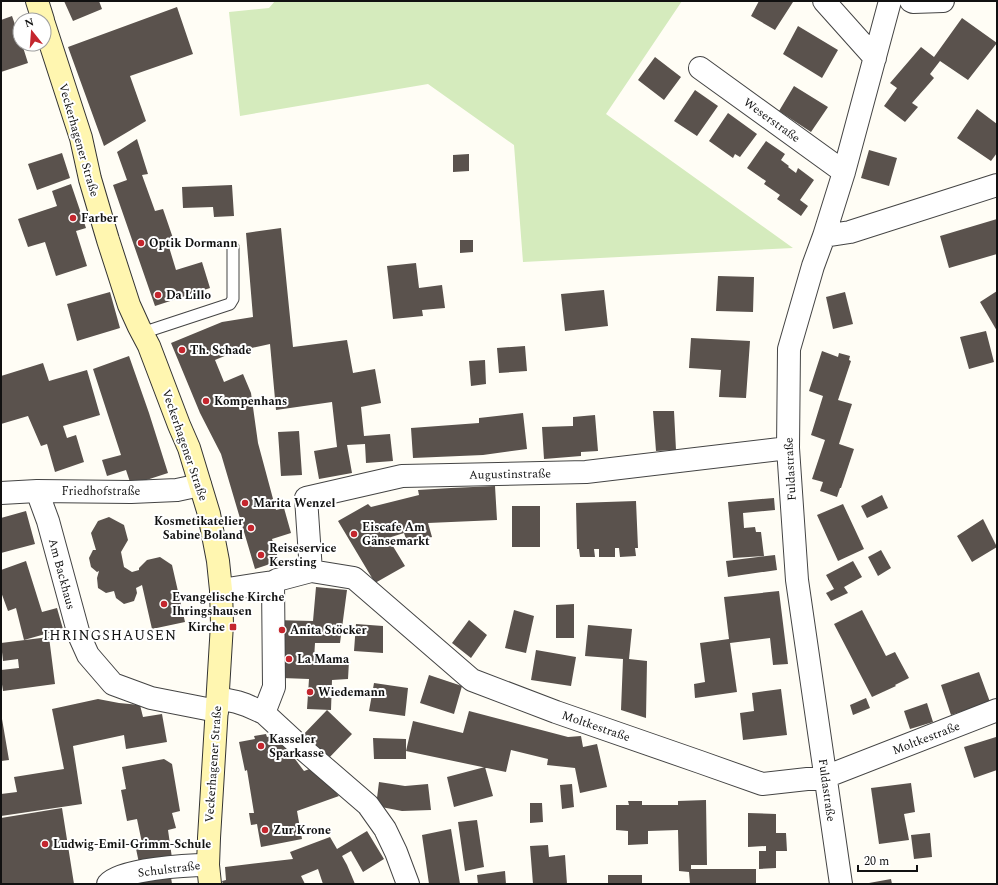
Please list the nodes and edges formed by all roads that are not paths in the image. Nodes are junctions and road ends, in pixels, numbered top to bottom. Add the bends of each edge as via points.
1 (37, 1) edge
2 (824, 1) edge
3 (890, 1) edge
4 (910, 1) edge
5 (943, 1) edge
6 (40, 12) edge
7 (52, 49) edge
8 (875, 58) junction
9 (700, 68) dead end
10 (844, 172) junction
11 (997, 186) edge
12 (824, 236) junction
13 (233, 247) dead end
14 (142, 333) junction
15 (788, 448) junction
16 (200, 484) junction
17 (37, 491) junction
18 (1, 494) edge
19 (311, 571) junction
20 (273, 582) junction
21 (221, 590) junction
22 (217, 704) junction
23 (997, 710) edge
24 (264, 713) junction
25 (825, 777) junction
26 (209, 874) edge
27 (108, 884) edge
28 (408, 884) edge
29 (841, 884) edge

1 - 6 street
2 - 8 street
3 - 8 street
4 - 5 street
7 - 14 street, Veckerhagener Straße via 81,138 108,240 129,305
8 - 10 street
9 - 10 street, Weserstraße
10 - 12 street
11 - 12 street via 850,232
12 - 15 street, Fuldastraße via 789,349
13 - 14 lane via 233,299 230,304
14 - 16 street, Veckerhagener Straße via 189,448
15 - 19 street, Augustinstraße via 586,472 402,476 306,498
15 - 25 street, Fuldastraße via 797,580
16 - 17 street, Friedhofstraße via 177,490
16 - 21 street, Veckerhagener Straße via 209,514
17 - 18 street, Friedhofstraße
17 - 22 street, Am Backhaus via 48,521 79,635 88,655 113,684 152,698
19 - 20 street, Moltkestraße
19 - 25 street, Moltkestraße via 354,578 472,680 762,784
20 - 21 street, Moltkestraße
20 - 24 street via 274,687
21 - 22 street, Veckerhagener Straße via 222,624
22 - 24 street, Am Backhaus via 237,702
22 - 26 street, Veckerhagener Straße
23 - 25 street, Moltkestraße
24 - 28 street, Am Backhaus via 368,805 385,829
25 - 29 street, Fuldastraße
26 - 27 street, Schulstraße via 183,866 134,873 114,879

